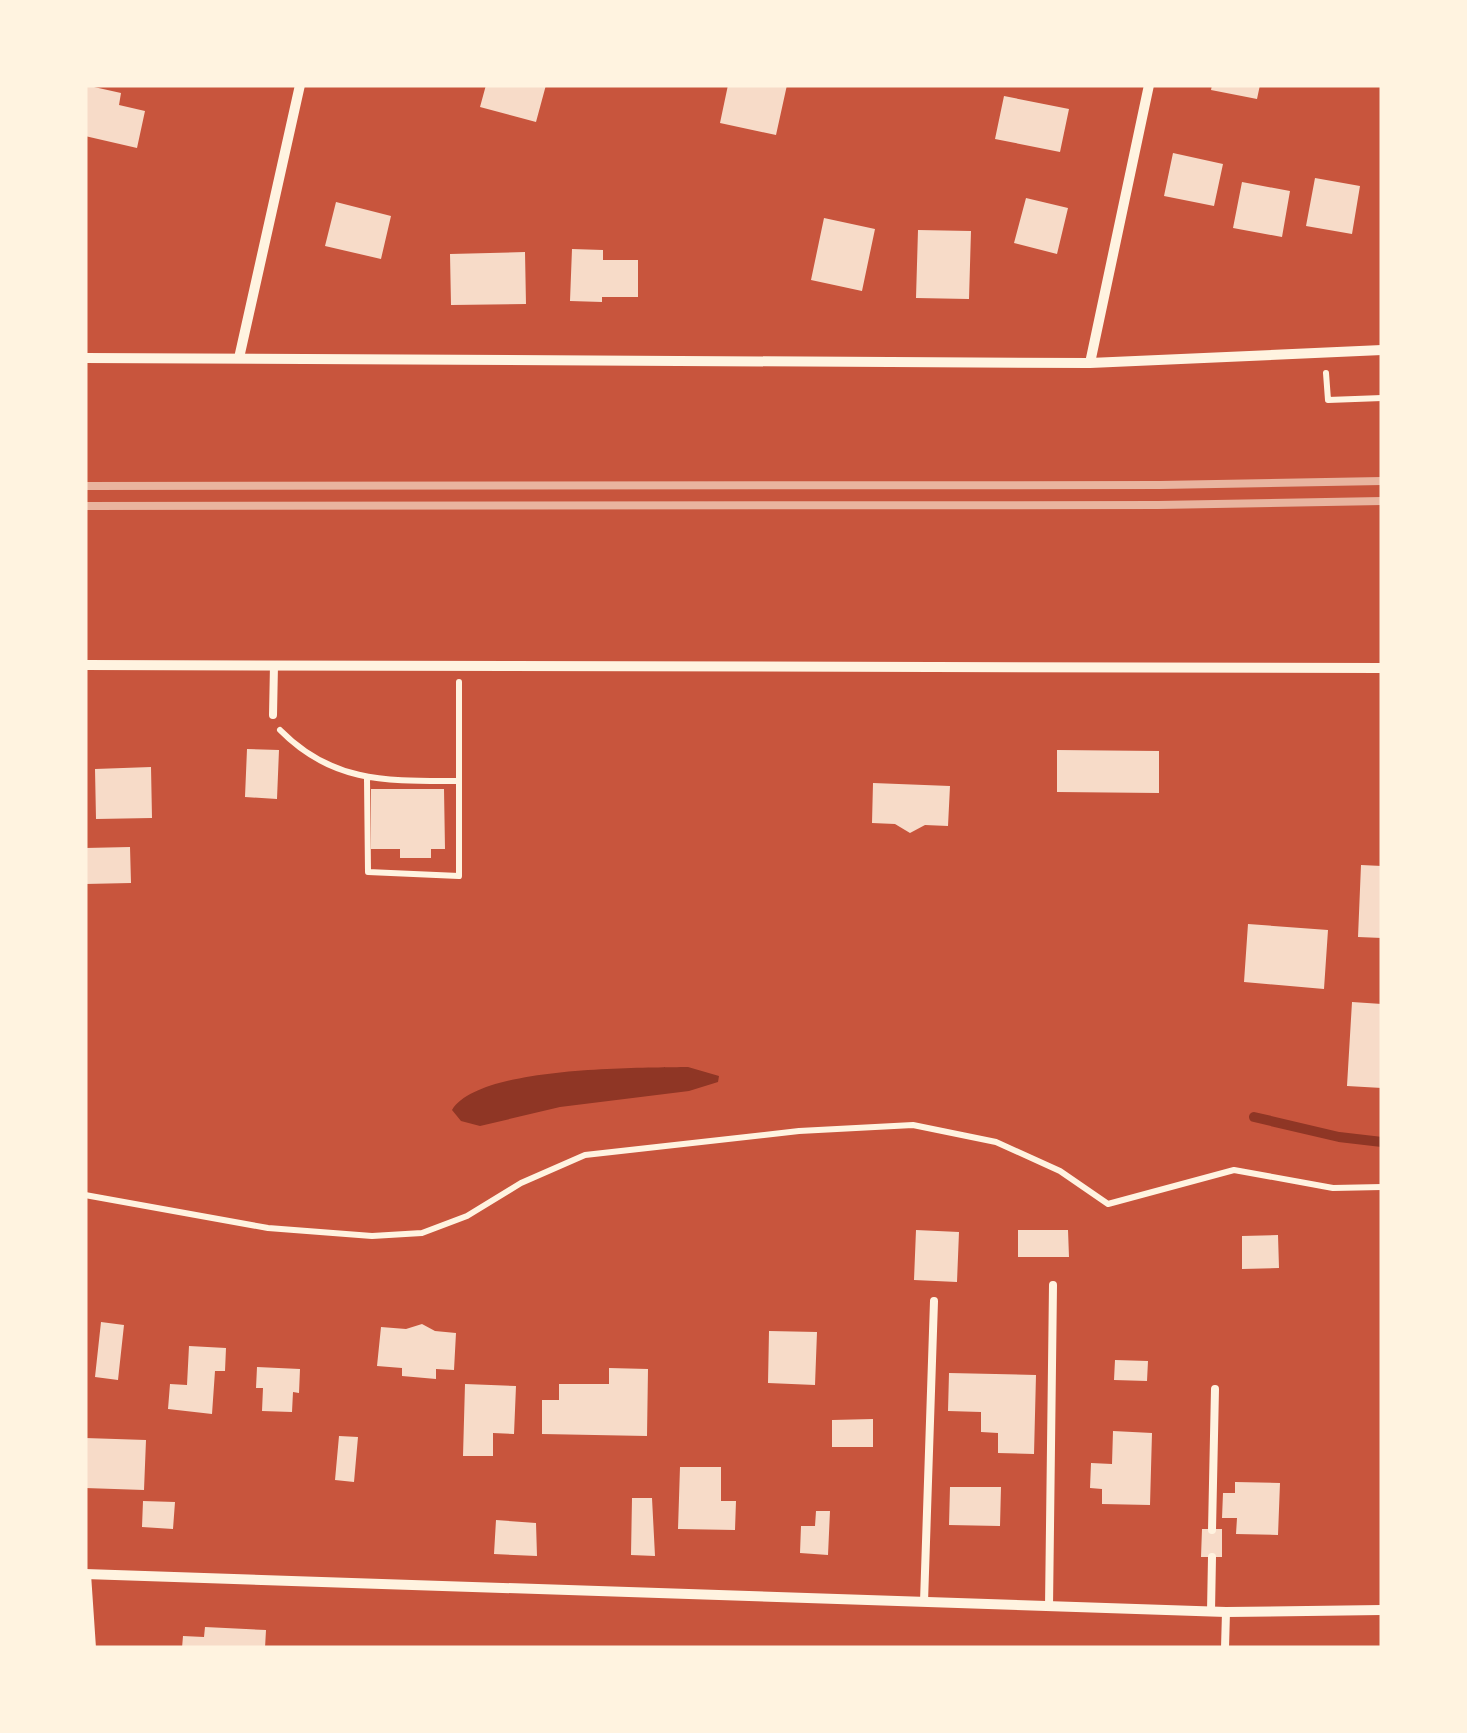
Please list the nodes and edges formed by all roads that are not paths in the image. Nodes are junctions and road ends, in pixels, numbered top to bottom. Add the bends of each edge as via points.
1 (300, 85) edge
2 (1149, 85) edge
3 (1382, 350) edge
4 (85, 358) edge
5 (240, 358) junction
6 (1090, 363) junction
7 (274, 665) junction
8 (85, 666) edge
9 (1382, 668) edge
10 (273, 715) road end
11 (1053, 1284) dead end
12 (934, 1300) dead end
13 (1214, 1389) dead end
14 (1212, 1530) dead end
15 (1212, 1557) dead end
16 (86, 1574) edge
17 (924, 1602) junction
18 (1049, 1607) junction
19 (1382, 1610) edge
20 (1211, 1611) junction
21 (1226, 1612) junction
22 (91, 1648) edge
23 (1225, 1648) edge

1 - 5 street
2 - 6 street
3 - 6 street
4 - 5 street
5 - 6 street
7 - 8 street
7 - 9 street
7 - 10 lane
11 - 18 lane
12 - 17 lane
13 - 14 lane
15 - 20 lane
16 - 17 street
16 - 22 street
17 - 18 street
18 - 20 street
19 - 21 street
20 - 21 street
21 - 23 lane

